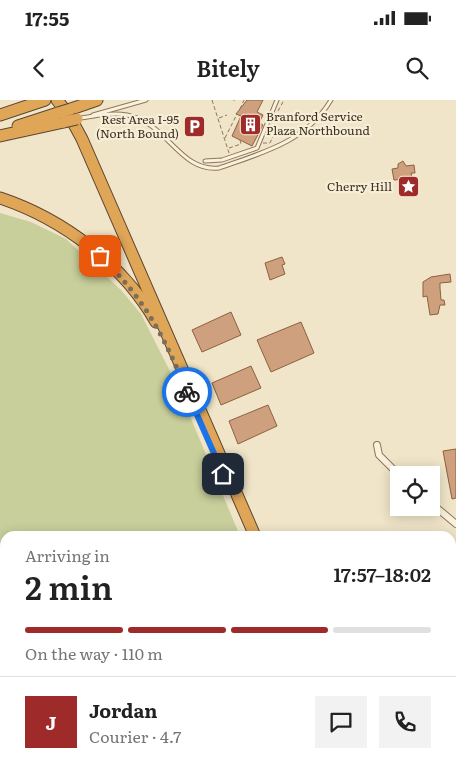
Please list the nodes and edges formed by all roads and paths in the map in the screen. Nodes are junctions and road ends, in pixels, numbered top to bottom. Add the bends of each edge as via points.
1 (25, 100) edge
2 (45, 100) edge
3 (57, 100) edge
4 (96, 100) edge
5 (146, 100) edge
6 (212, 100) edge
7 (244, 100) edge
8 (277, 100) edge
9 (284, 100) edge
10 (331, 100) edge
11 (0, 109) edge
12 (240, 109) dead end
13 (278, 111) dead end
14 (237, 114) dead end
15 (0, 115) edge
16 (227, 115) dead end
17 (61, 118) junction
18 (218, 118) junction
19 (77, 119) junction
20 (0, 134) edge
21 (274, 134) dead end
22 (225, 139) junction
23 (240, 140) dead end
24 (260, 142) junction
25 (228, 148) junction
26 (230, 153) dead end
27 (206, 161) dead end
28 (0, 198) edge
29 (377, 445) dead end
30 (390, 466) edge
31 (440, 511) edge
32 (456, 524) edge
33 (248, 531) edge
34 (253, 531) edge

1 - 11 highway
2 - 15 highway
3 - 34 highway via 82,139
4 - 17 highway, bridge via 71,109
5 - 19 lane
6 - 18 path
7 - 12 path
8 - 24 lane
9 - 13 path
10 - 19 lane via 312,125 284,144 219,168 207,169 195,166 162,134 134,117 109,114
14 - 22 path
16 - 18 path
17 - 19 highway, bridge
17 - 20 highway
18 - 22 path
21 - 24 path via 270,143
22 - 25 path
23 - 25 path via 242,144
24 - 27 lane via 257,148 218,161
25 - 26 path
28 - 33 highway via 41,216 82,241 119,274 145,306 171,353
29 - 30 street via 380,455
31 - 32 street

